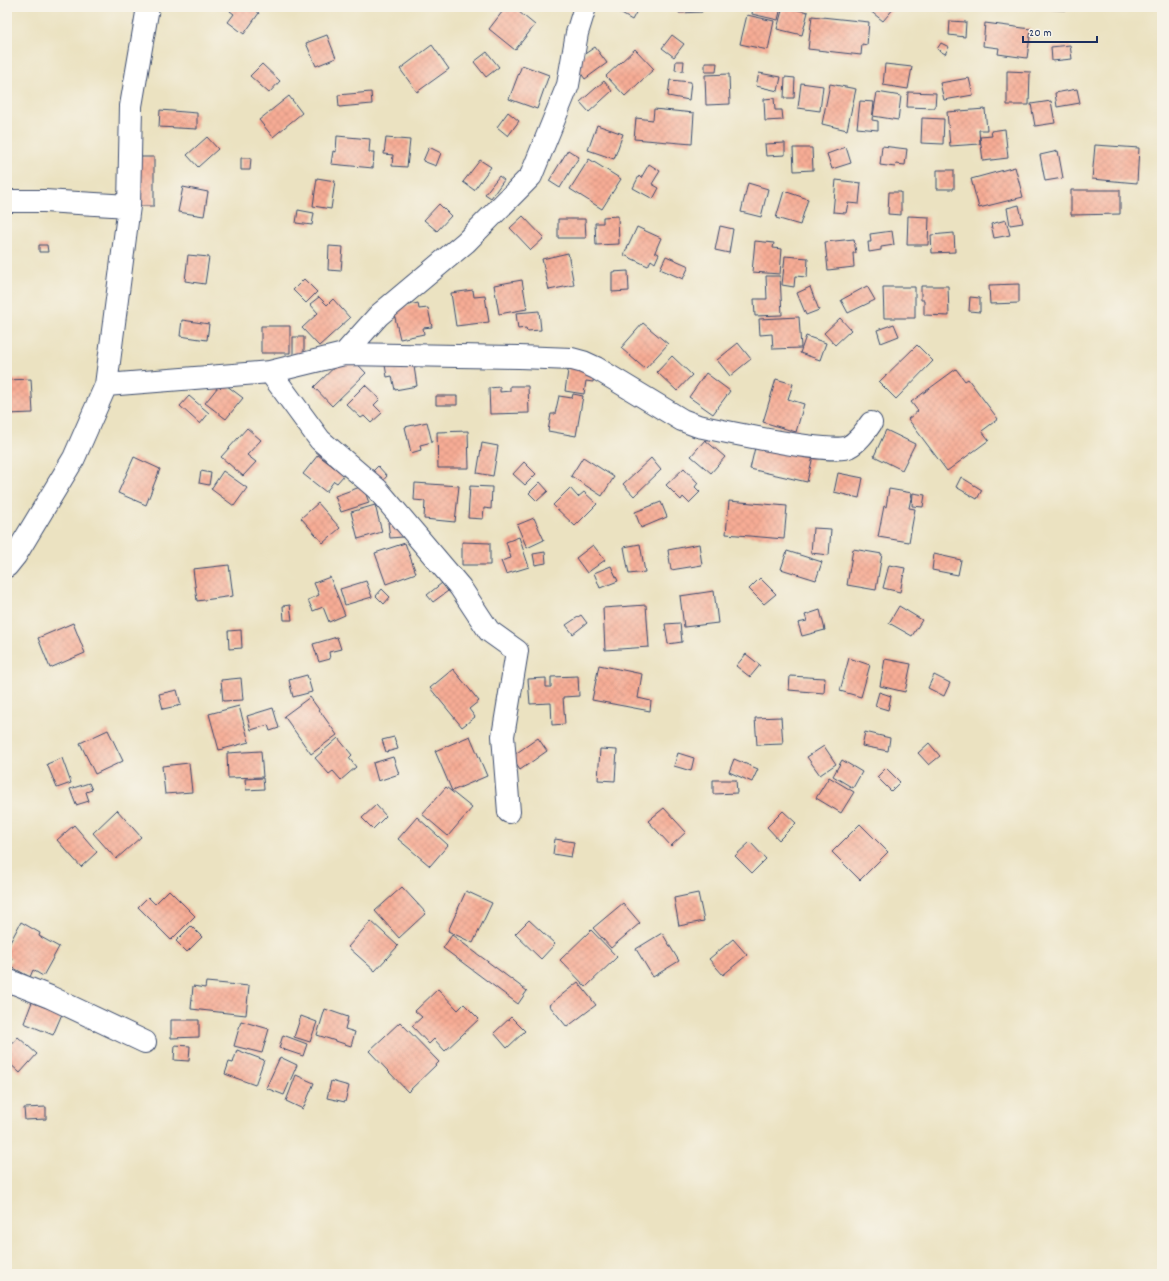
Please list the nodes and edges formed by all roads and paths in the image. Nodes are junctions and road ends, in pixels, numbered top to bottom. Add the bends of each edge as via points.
1 (148, 7) edge
2 (585, 7) edge
3 (7, 201) edge
4 (129, 206) junction
5 (344, 354) junction
6 (270, 372) junction
7 (106, 385) junction
8 (871, 423) dead end
9 (7, 566) edge
10 (509, 812) dead end
11 (7, 980) edge
12 (145, 1042) dead end

1 - 4 street via 131,106
2 - 5 street via 576,33 568,85 531,176 466,242 379,315
3 - 4 street
4 - 7 street
5 - 6 street
5 - 8 street via 572,359 596,368 682,420 698,426 825,449 847,448 861,438
6 - 7 street
6 - 10 street via 320,440 377,489 460,587 489,631 517,651 503,736
7 - 9 street via 74,458
11 - 12 street via 50,997

